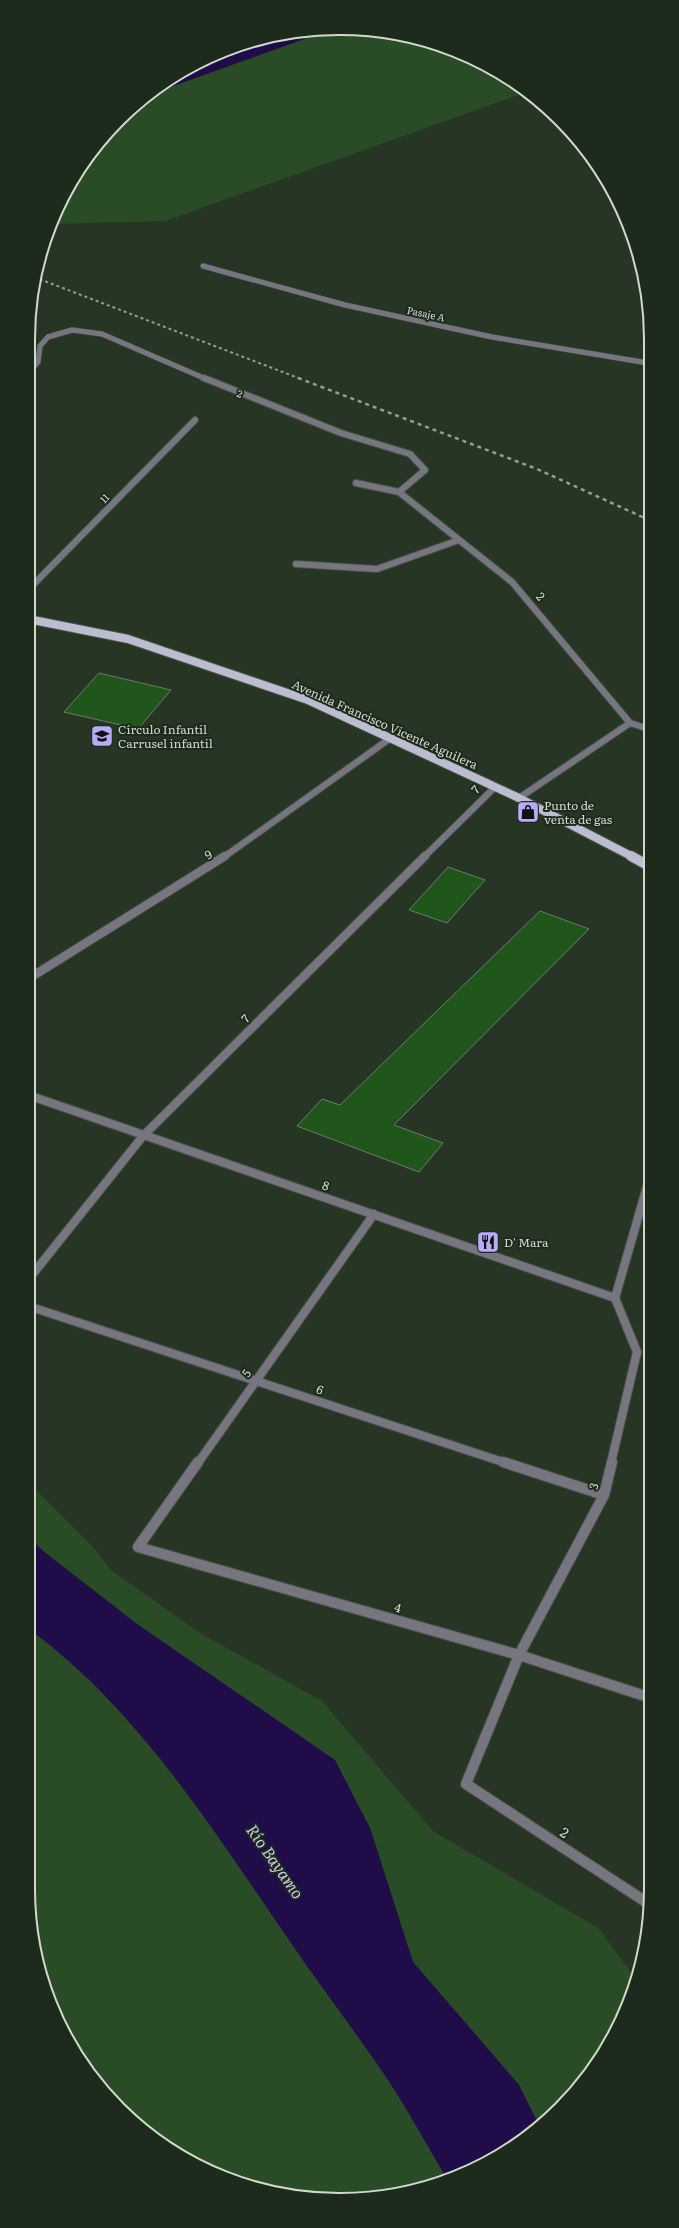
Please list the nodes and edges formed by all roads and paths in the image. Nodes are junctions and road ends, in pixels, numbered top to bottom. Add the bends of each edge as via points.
1 (203, 266) dead end
2 (644, 362) edge
3 (35, 367) edge
4 (194, 420) dead end
5 (356, 483) dead end
6 (399, 492) junction
7 (459, 540) junction
8 (296, 564) dead end
9 (35, 583) edge
10 (35, 621) edge
11 (630, 723) junction
12 (644, 727) edge
13 (392, 737) junction
14 (494, 786) junction
15 (520, 798) junction
16 (644, 863) edge
17 (35, 975) edge
18 (35, 1097) edge
19 (143, 1136) junction
20 (644, 1197) edge
21 (374, 1214) junction
22 (35, 1271) edge
23 (615, 1298) junction
24 (35, 1308) edge
25 (256, 1380) junction
26 (604, 1495) junction
27 (138, 1547) joint
28 (519, 1655) junction
29 (644, 1696) edge
30 (466, 1784) joint
31 (643, 1900) edge

1 - 2 street, Pasaje A via 345,304 492,337
3 - 6 street, 2 via 42,355 40,346 48,337 72,330 102,334 241,394 341,433 410,454 425,470
4 - 9 street, 11
5 - 6 street, 2
6 - 7 street, 2
7 - 8 street via 377,569
7 - 11 street, 2 via 512,582
10 - 13 main road, Avenida Francisco Vicente Aguilera via 142,644 308,700
11 - 12 street
11 - 15 street
13 - 14 main road, Avenida Francisco Vicente Aguilera
13 - 17 street, 9 via 231,853
14 - 15 main road, Avenida Francisco Vicente Aguilera
14 - 19 street, 7
15 - 16 main road, Avenida Francisco Vicente Aguilera
18 - 19 street, 8
19 - 21 street, 8
19 - 22 street, 7
20 - 23 street
21 - 23 street, 8
21 - 25 street, 5
23 - 26 street, 3 via 638,1352
24 - 25 street, 6
25 - 26 street, 6
25 - 27 street, 5
26 - 28 street, 3
27 - 28 street, 4
28 - 29 street, 4
28 - 30 street, 3
30 - 31 street, 2

